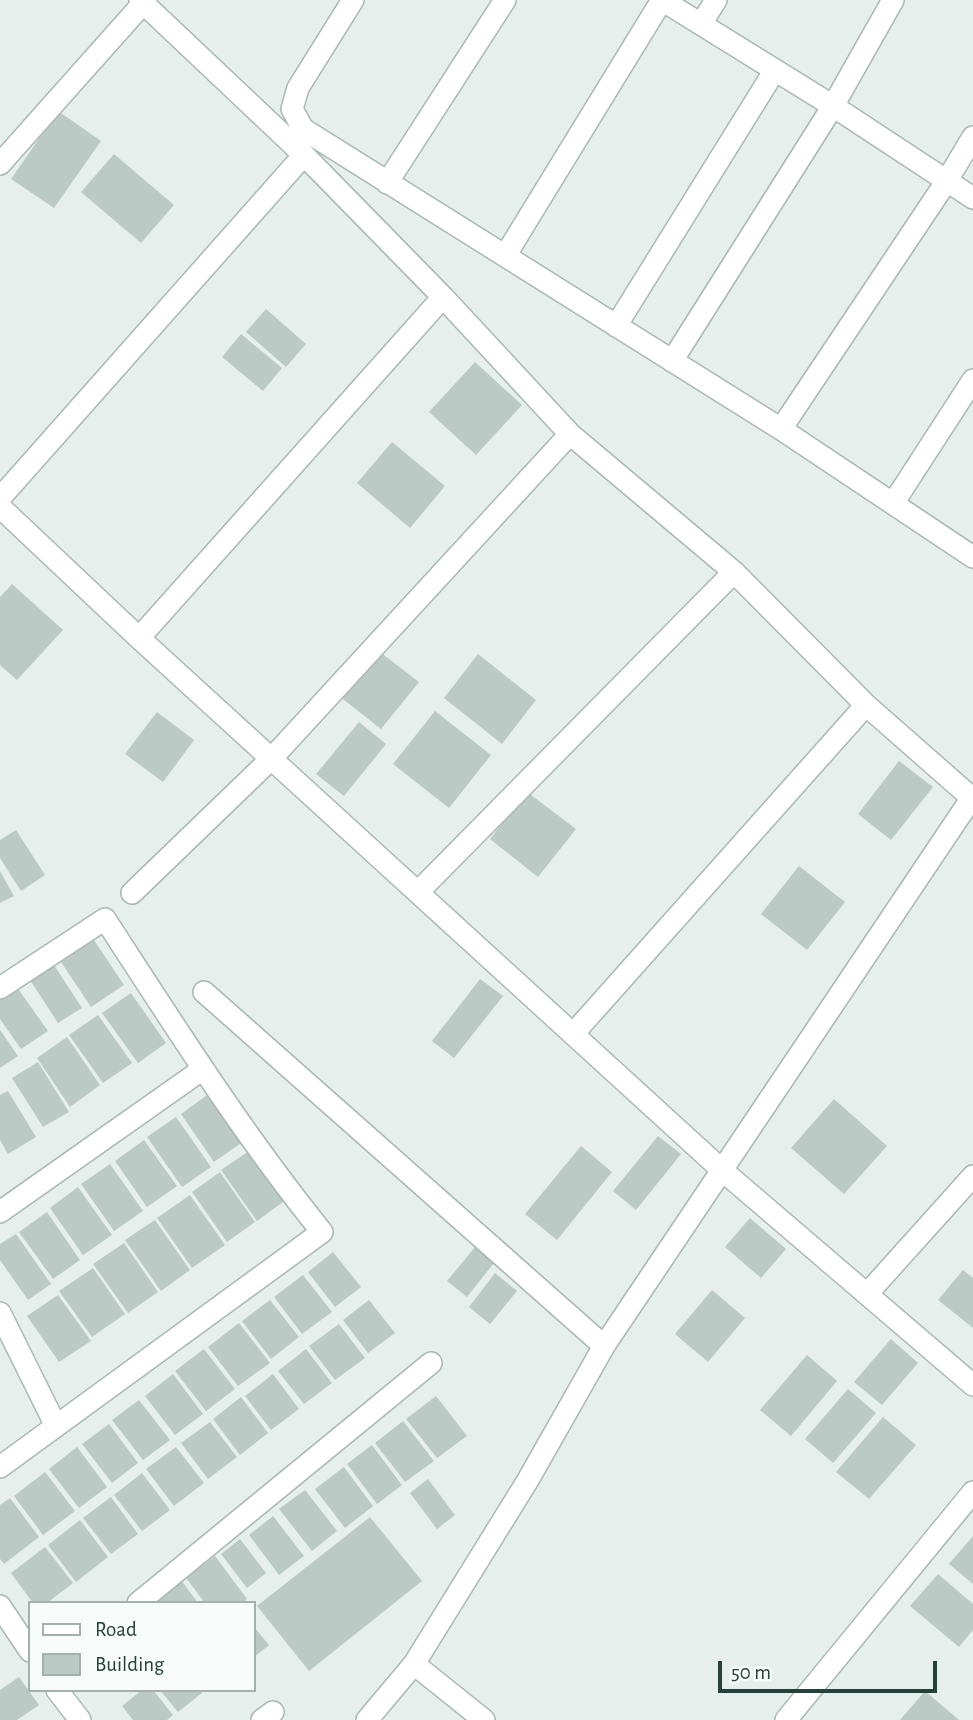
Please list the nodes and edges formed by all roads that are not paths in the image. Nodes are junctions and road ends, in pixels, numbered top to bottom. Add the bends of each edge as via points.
1 (353, 0) edge
2 (505, 0) edge
3 (716, 0) edge
4 (893, 0) edge
5 (143, 1) edge
6 (701, 24) junction
7 (775, 70) junction
8 (833, 106) junction
9 (973, 137) edge
10 (304, 155) junction
11 (0, 164) edge
12 (946, 182) junction
13 (387, 183) junction
14 (973, 198) edge
15 (505, 256) junction
16 (443, 297) junction
17 (616, 326) junction
18 (672, 361) junction
19 (973, 380) edge
20 (781, 429) junction
21 (570, 434) junction
22 (0, 498) edge
23 (894, 502) junction
24 (0, 507) edge
25 (973, 556) edge
26 (734, 572) junction
27 (139, 638) junction
28 (866, 705) junction
29 (272, 758) junction
30 (972, 797) edge
31 (418, 892) junction
32 (132, 893) dead end
33 (0, 988) edge
34 (204, 992) dead end
35 (573, 1034) junction
36 (203, 1069) junction
37 (723, 1171) junction
38 (973, 1176) edge
39 (0, 1212) edge
40 (867, 1294) junction
41 (0, 1313) edge
42 (604, 1346) junction
43 (431, 1363) dead end
44 (973, 1385) edge
45 (56, 1426) junction
46 (0, 1467) edge
47 (973, 1492) edge
48 (140, 1601) edge
49 (0, 1606) edge
50 (28, 1648) edge
51 (414, 1664) junction
52 (59, 1692) edge
53 (80, 1720) edge
54 (367, 1720) edge
55 (484, 1720) edge
56 (786, 1720) edge

1 - 13 street via 298,88 292,109 303,129
2 - 13 street
3 - 6 street
4 - 8 street
5 - 10 street
5 - 11 street
6 - 7 street
6 - 15 street via 662,0
7 - 8 street
7 - 17 street
8 - 12 street
8 - 18 street
9 - 12 street
10 - 16 street
10 - 22 street
12 - 14 street
12 - 20 street
13 - 15 street
15 - 17 street
16 - 21 street
16 - 27 street
17 - 18 street
18 - 20 street
19 - 23 street
20 - 23 street
21 - 26 street
21 - 29 street
23 - 25 street
24 - 27 street
26 - 28 street
26 - 31 street
27 - 29 street
28 - 30 street
28 - 35 street
29 - 31 street
29 - 32 street
30 - 37 street
31 - 35 street
33 - 36 street via 105,919
34 - 42 street
35 - 37 street
36 - 39 street
36 - 45 street via 321,1231
37 - 40 street
37 - 42 street
38 - 40 street
40 - 44 street
41 - 45 street
42 - 51 street
43 - 48 street
45 - 46 street
47 - 56 street
49 - 50 street
51 - 54 street
51 - 55 street
52 - 53 street

